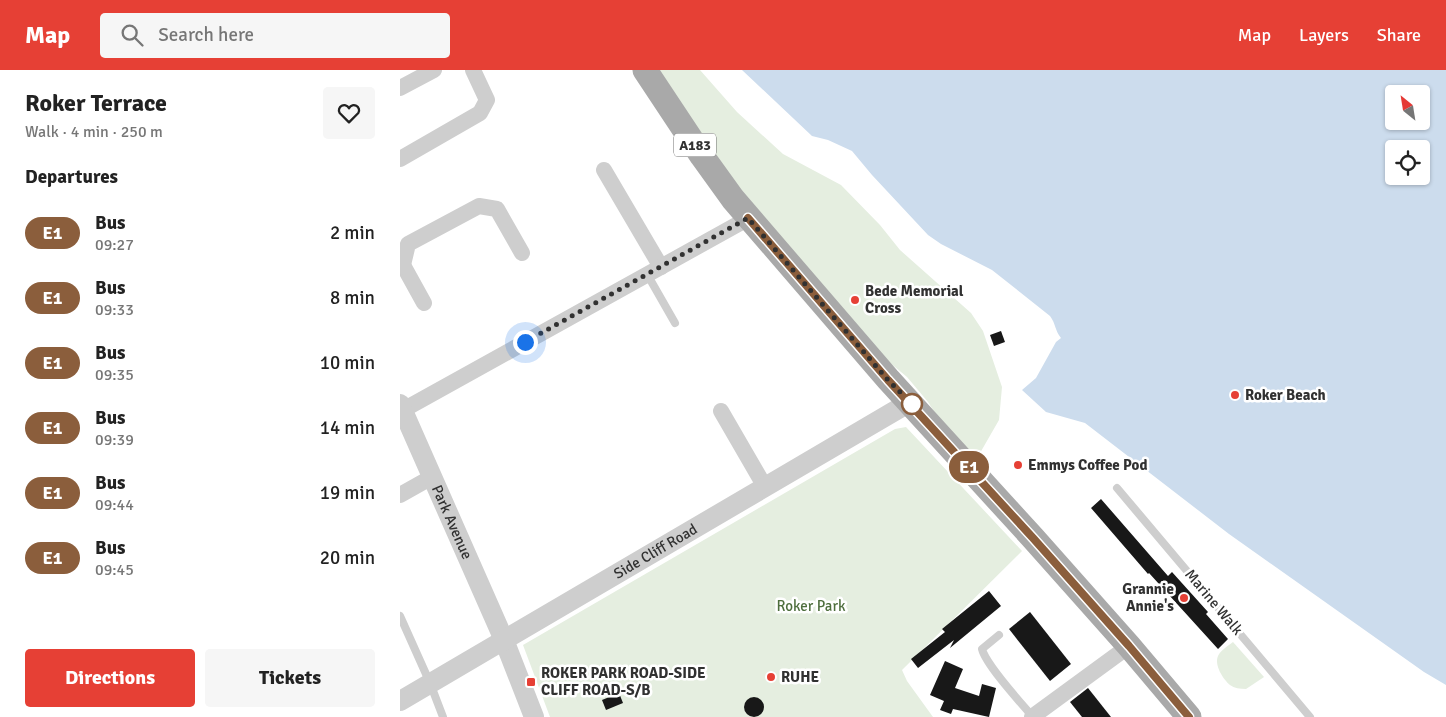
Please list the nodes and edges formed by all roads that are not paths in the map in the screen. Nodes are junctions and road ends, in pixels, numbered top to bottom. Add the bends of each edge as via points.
1 (473, 70) edge
2 (645, 70) edge
3 (430, 71) edge
4 (400, 88) edge
5 (400, 159) edge
6 (604, 170) dead end
7 (748, 218) junction
8 (522, 252) dead end
9 (402, 266) edge
10 (661, 267) junction
11 (647, 274) junction
12 (424, 303) dead end
13 (675, 323) dead end
14 (910, 402) junction
15 (402, 407) edge
16 (721, 410) dead end
17 (432, 477) junction
18 (765, 487) junction
19 (1117, 488) dead end
20 (400, 495) edge
21 (400, 616) edge
22 (999, 636) dead end
23 (504, 640) junction
24 (1129, 646) junction
25 (430, 683) junction
26 (400, 701) edge
27 (443, 717) edge
28 (534, 717) edge
29 (1033, 717) edge
30 (1189, 717) edge
31 (1310, 717) edge

1 - 5 street via 487,100 480,113
2 - 7 main road, A183
3 - 4 street
6 - 10 street
7 - 10 street
7 - 14 main road, A183
8 - 9 street via 497,209 479,206 408,244
9 - 12 street
10 - 11 street
11 - 13 lane
11 - 15 street
14 - 18 street, Side Cliff Road
14 - 24 main road, A183
15 - 17 street, Park Avenue
16 - 18 street
17 - 20 street
17 - 23 street, Park Avenue
18 - 23 street, Side Cliff Road
19 - 31 lane, Marine Walk
21 - 25 lane
22 - 29 lane via 982,649 983,653
23 - 25 street, Side Cliff Road
23 - 28 street, Park Avenue
24 - 29 street
24 - 30 main road, A183
25 - 26 street, Side Cliff Road
25 - 27 lane

